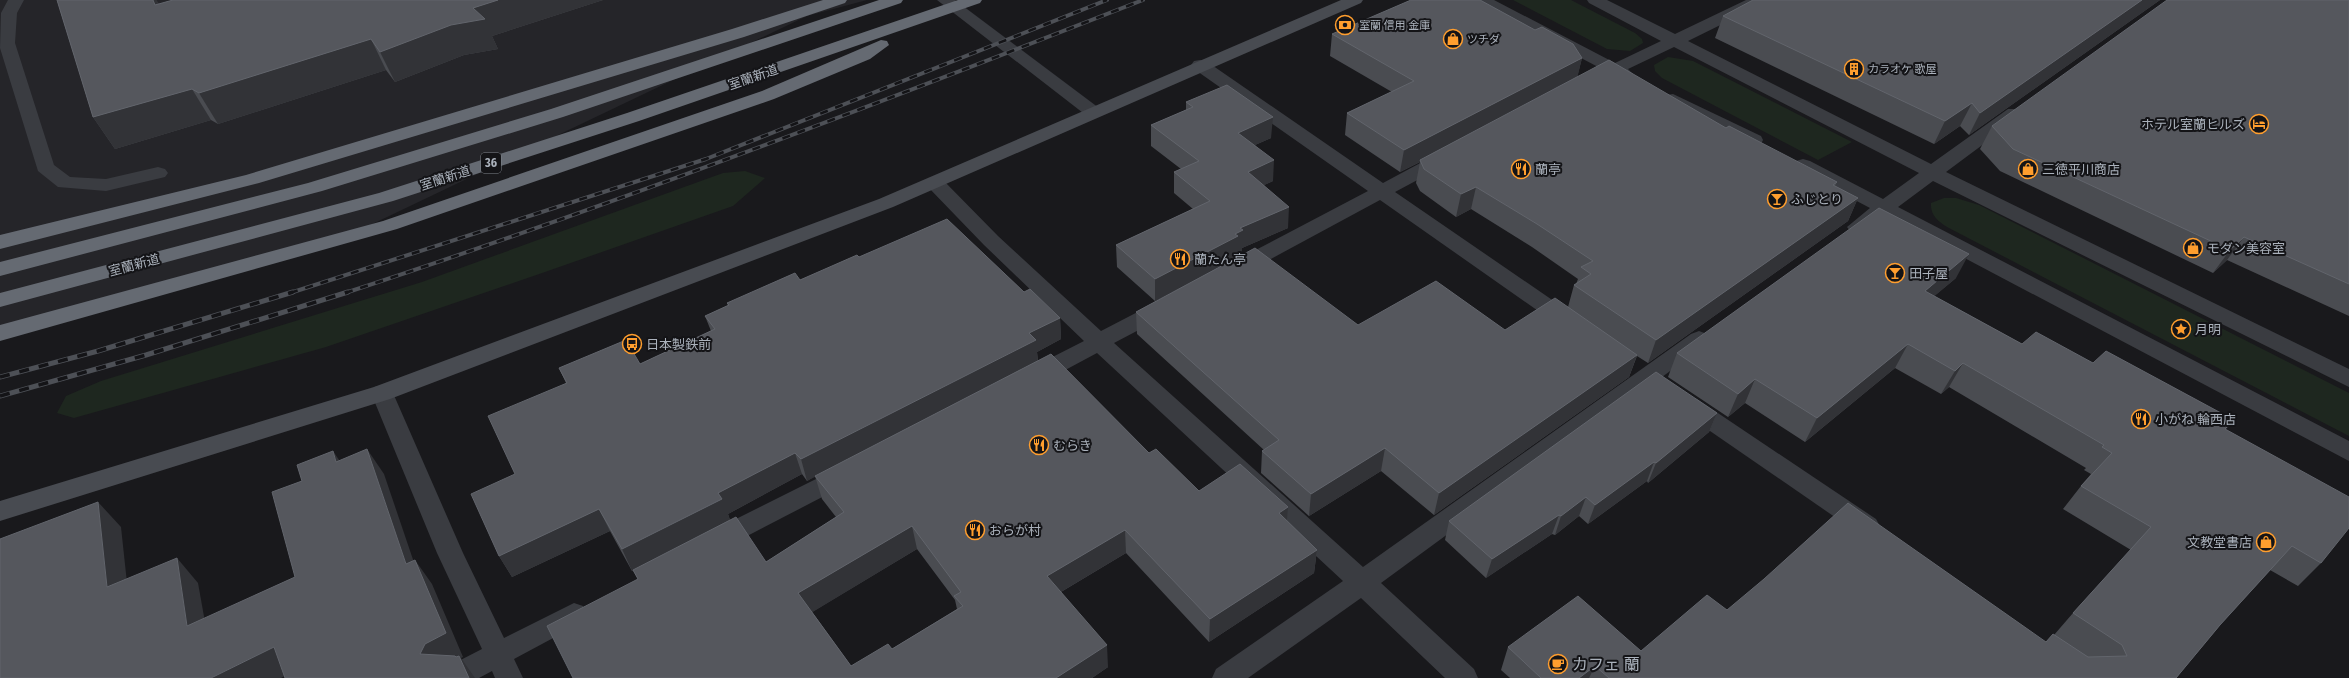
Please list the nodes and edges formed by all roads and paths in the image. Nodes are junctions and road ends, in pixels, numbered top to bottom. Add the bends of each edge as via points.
1 (16, 0) edge
2 (839, 0) edge
3 (895, 0) edge
4 (974, 0) edge
5 (1356, 0) edge
6 (1482, 0) edge
7 (1595, 0) edge
8 (1759, 0) edge
9 (941, 7) edge
10 (1677, 41) junction
11 (1200, 65) junction
12 (1614, 68) junction
13 (1579, 87) edge
14 (2032, 100) edge
15 (1093, 112) junction
16 (1459, 150) edge
17 (1931, 172) junction
18 (158, 173) dead end
19 (935, 183) junction
20 (1382, 191) junction
21 (1885, 207) junction
22 (1840, 239) edge
23 (0, 242) edge
24 (0, 270) edge
25 (1216, 279) edge
26 (1182, 298) edge
27 (0, 300) edge
28 (1711, 330) edge
29 (1582, 331) edge
30 (0, 333) edge
31 (1099, 342) junction
32 (2349, 378) edge
33 (1654, 381) junction
34 (1014, 386) edge
35 (382, 393) junction
36 (2349, 452) edge
37 (866, 463) edge
38 (0, 511) edge
39 (1888, 540) edge
40 (696, 551) edge
41 (1363, 582) junction
42 (596, 603) edge
43 (497, 654) junction
44 (453, 678) edge
45 (509, 678) edge
46 (1226, 678) edge
47 (1464, 678) edge

1 - 18 street via 9,13 7,43 45,167 65,183 106,185
2 - 23 highway via 738,33 252,179
3 - 24 highway, 36 via 557,113 315,187
4 - 9 highway, 室蘭新道 / 36
5 - 11 street
6 - 12 street
7 - 10 street
8 - 10 street
9 - 15 street
9 - 27 highway, 室蘭新道 / 36 via 634,117 386,197
9 - 30 highway via 864,55 768,95 390,225
10 - 12 street
10 - 17 street
11 - 15 street
11 - 20 street
12 - 13 street
12 - 21 street
14 - 17 street
15 - 19 street
16 - 20 street
17 - 21 street
17 - 32 street
19 - 31 street via 961,211
19 - 35 street
20 - 25 street
20 - 29 street
21 - 22 street
21 - 36 street
26 - 31 street
28 - 33 street
31 - 34 street
31 - 41 street
33 - 39 street
33 - 41 street
35 - 38 street
35 - 43 street via 450,553
37 - 40 street
41 - 46 street
41 - 47 street
42 - 43 street
43 - 44 street
43 - 45 street

